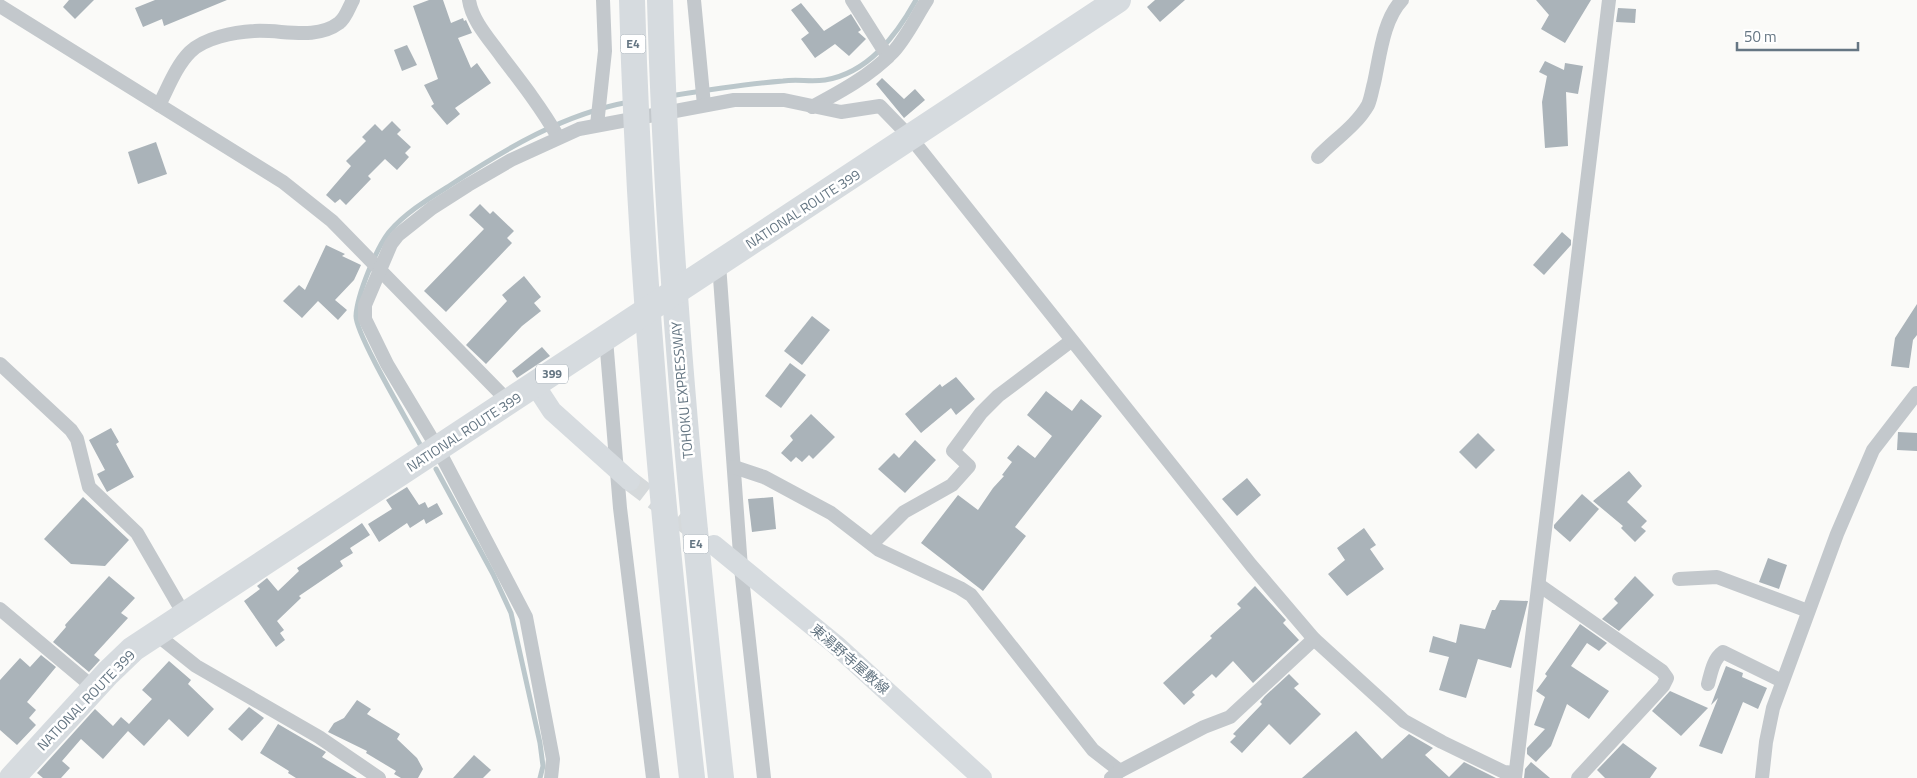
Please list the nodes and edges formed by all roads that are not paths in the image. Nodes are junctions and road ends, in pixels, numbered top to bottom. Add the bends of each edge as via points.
1 (353, 0) edge
2 (469, 0) edge
3 (603, 0) edge
4 (632, 0) edge
5 (660, 0) edge
6 (694, 0) edge
7 (852, 0) edge
8 (927, 0) edge
9 (1118, 0) edge
10 (1402, 0) edge
11 (1609, 0) edge
12 (0, 6) edge
13 (883, 51) junction
14 (703, 96) junction
15 (159, 105) junction
16 (812, 107) junction
17 (597, 122) junction
18 (554, 130) junction
19 (911, 138) junction
20 (1318, 157) dead end
21 (719, 264) junction
22 (378, 268) junction
23 (606, 339) junction
24 (1071, 341) junction
25 (0, 364) edge
26 (535, 385) junction
27 (1917, 393) edge
28 (509, 402) junction
29 (438, 449) junction
30 (734, 468) junction
31 (624, 476) junction
32 (872, 544) junction
33 (714, 545) tunnel mouth
34 (741, 568) junction
35 (1679, 579) dead end
36 (1539, 586) junction
37 (0, 609) edge
38 (1808, 611) junction
39 (185, 616) junction
40 (156, 634) junction
41 (1314, 638) junction
42 (1782, 681) junction
43 (1708, 684) dead end
44 (94, 688) junction
45 (1116, 775) edge
46 (1515, 775) edge
47 (12, 778) edge
48 (379, 778) edge
49 (551, 778) edge
50 (653, 778) edge
51 (692, 778) edge
52 (721, 778) edge
53 (764, 778) edge
54 (982, 778) edge
55 (1578, 778) edge
56 (1762, 778) edge

1 - 15 street via 342,21 331,28 286,34 254,31 201,43 189,53 174,75
2 - 18 street via 480,27
3 - 17 street via 605,51
4 - 51 highway, TOHOKU EXPRESSWAY / E4 via 648,323
5 - 52 highway, TOHOKU EXPRESSWAY / E4 via 662,87 676,309 689,474
6 - 14 street
7 - 13 street
8 - 13 street via 902,39
9 - 19 highway, NATIONAL ROUTE 399 / 399
10 - 20 street via 1395,8 1386,31 1369,103 1354,123
11 - 36 street
12 - 15 street
13 - 16 street via 849,87
14 - 16 street via 784,100
14 - 17 street
15 - 22 street via 283,182 332,221
16 - 19 street via 841,112 880,106
17 - 18 street via 579,129
18 - 22 street via 432,208 398,235
19 - 21 highway, NATIONAL ROUTE 399 / 399
19 - 24 street
21 - 23 highway, NATIONAL ROUTE 399 / 399
21 - 30 street
22 - 28 street
22 - 29 street via 365,305 365,319 387,364
23 - 26 highway, NATIONAL ROUTE 399 / 399
23 - 31 street
24 - 32 street via 998,396 981,413 953,451 969,466 952,485 904,512
24 - 41 street via 1251,565
25 - 39 street via 78,439 89,487 137,533
26 - 28 highway, NATIONAL ROUTE 399 / 399
26 - 31 main road via 552,411
27 - 38 street via 1873,450
28 - 29 highway, NATIONAL ROUTE 399 / 399
29 - 39 highway, NATIONAL ROUTE 399 / 399
29 - 49 street via 526,617 553,759
30 - 32 street via 764,477 832,513
30 - 34 street
31 - 50 street via 620,508
32 - 45 street via 971,595
33 - 34 main road, 東湯野寺屋敷線
34 - 53 street
34 - 54 main road, 東湯野寺屋敷線 via 836,645
35 - 38 street via 1717,577
36 - 46 street
36 - 55 street via 1662,671 1666,678 1663,686
37 - 44 street
38 - 42 street
39 - 40 highway, NATIONAL ROUTE 399 / 399
40 - 44 highway, NATIONAL ROUTE 399 / 399 via 133,649
40 - 48 street via 196,666 319,737
41 - 45 street via 1230,717 1204,727
41 - 46 street via 1404,721
42 - 43 street via 1723,652 1718,655
42 - 56 street via 1766,742
44 - 47 highway, NATIONAL ROUTE 399 / 399

